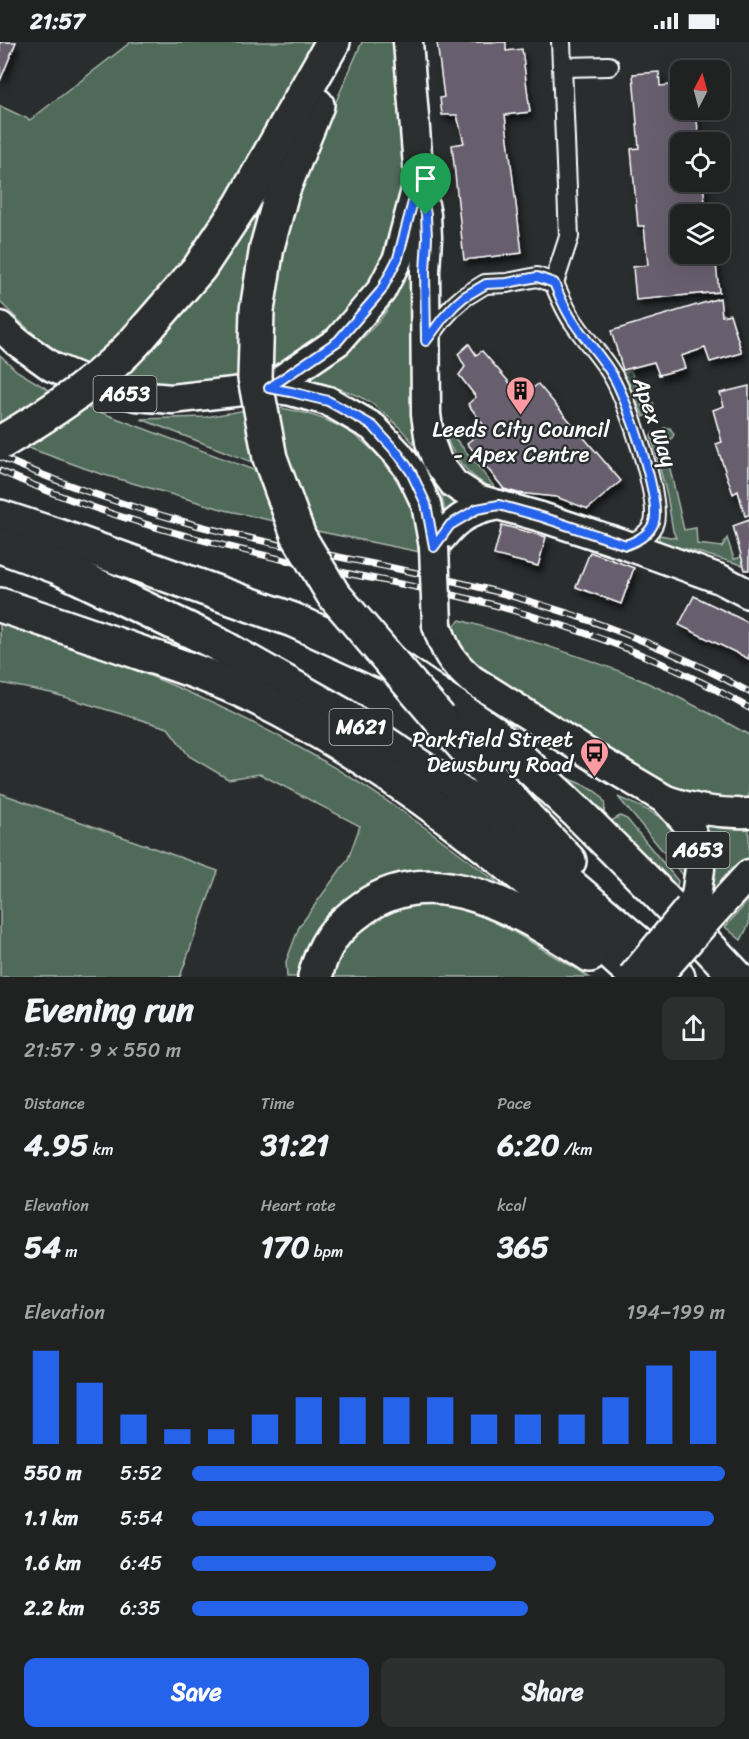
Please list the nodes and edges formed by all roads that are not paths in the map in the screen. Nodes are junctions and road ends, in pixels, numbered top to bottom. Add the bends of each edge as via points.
1 (333, 42) edge
2 (342, 42) edge
3 (408, 42) edge
4 (561, 42) edge
5 (609, 66) dead end
6 (563, 67) junction
7 (419, 179) junction
8 (554, 283) junction
9 (0, 326) edge
10 (426, 341) junction
11 (269, 388) junction
12 (0, 443) edge
13 (499, 505) junction
14 (0, 518) edge
15 (626, 545) junction
16 (0, 546) edge
17 (434, 547) junction
18 (749, 594) edge
19 (0, 606) edge
20 (666, 800) junction
21 (749, 813) edge
22 (749, 874) edge
23 (697, 915) junction
24 (315, 977) edge
25 (624, 977) edge
26 (632, 977) edge
27 (637, 977) edge
28 (657, 977) edge
29 (678, 977) edge
30 (688, 977) edge
31 (737, 977) edge

1 - 12 highway, bridge via 241,205 200,267 133,346 55,410
2 - 30 highway, bridge via 282,192 267,247 257,310 255,378 270,458 299,537 333,594 527,818
3 - 7 main road, A653
4 - 6 street
5 - 6 street
6 - 8 street via 569,237
7 - 10 main road, A653 via 427,238
7 - 11 main road, A653 via 398,258 381,291 338,341
8 - 10 street via 537,277 486,284 455,305
8 - 15 street, Apex Way via 573,322 614,377 646,464 654,522 639,539
9 - 11 main road, A653 via 52,367 116,392 172,399
10 - 13 main road, A653 via 426,414 437,461 454,484 477,499
11 - 17 main road, A653 via 328,401 373,426 411,472 426,504
13 - 15 main road, A653
13 - 17 main road via 477,509 450,525
14 - 31 highway via 293,620 398,668 492,732 586,820
15 - 18 main road, A653 via 720,579
16 - 29 highway, M621 via 58,567 212,641 341,714 471,801
17 - 20 main road, A653, bridge via 437,626 454,663 471,680
19 - 27 highway, M621 via 190,670 248,694 326,736 408,788 482,845 583,927
20 - 21 main road, A653 via 693,809
20 - 23 main road, A653 via 689,825 697,846
22 - 23 main road, A653
23 - 26 main road, A653, bridge
23 - 28 main road, A653, bridge
24 - 25 highway via 334,932 352,915 375,899 414,886 473,893 538,923

